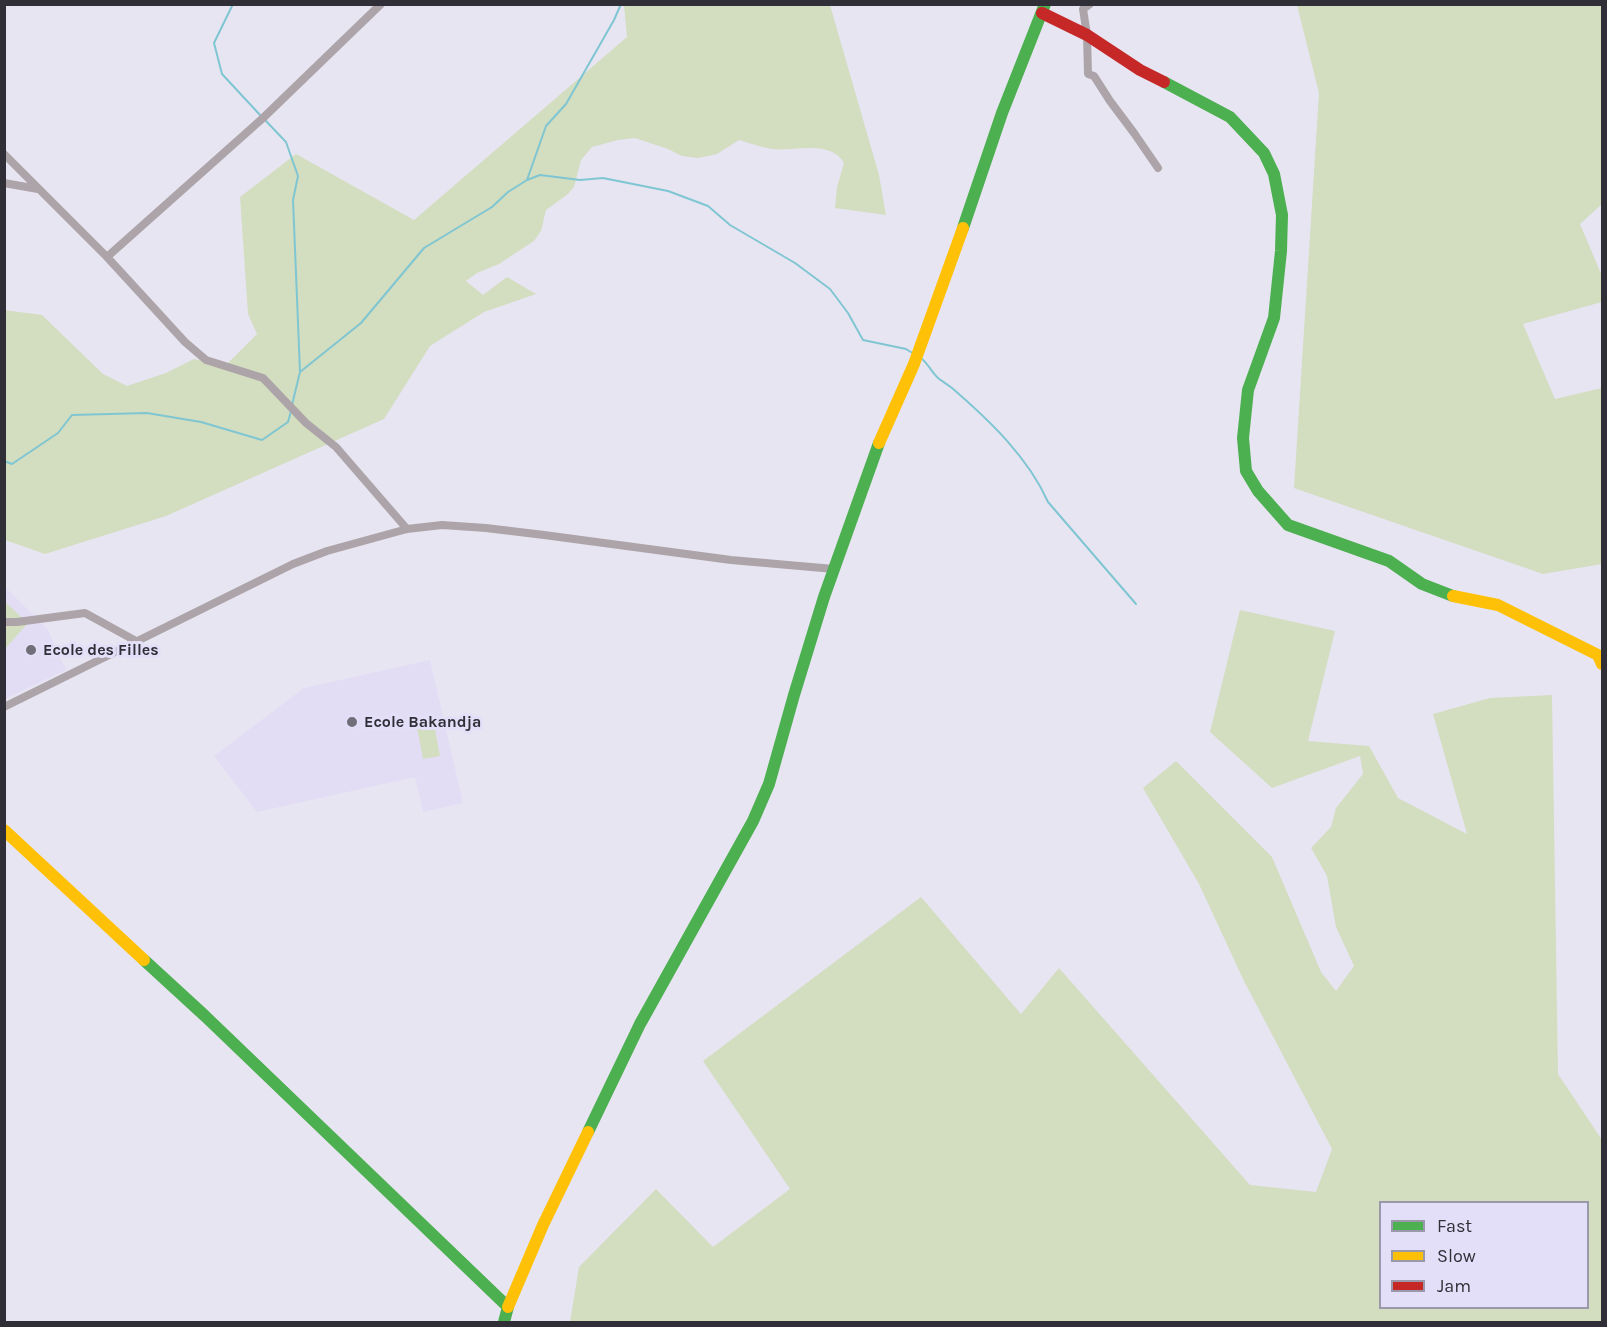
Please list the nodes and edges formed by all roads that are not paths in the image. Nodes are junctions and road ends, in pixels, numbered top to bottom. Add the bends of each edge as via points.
1 (381, 4) edge
2 (1090, 4) edge
3 (1044, 9) edge
4 (1087, 34) junction
5 (4, 154) edge
6 (1158, 168) dead end
7 (4, 183) edge
8 (39, 189) junction
9 (106, 257) junction
10 (407, 529) junction
11 (834, 569) junction
12 (4, 622) edge
13 (136, 641) junction
14 (1601, 658) edge
15 (4, 707) edge
16 (4, 830) edge
17 (508, 1307) junction
18 (504, 1323) edge

1 - 9 street via 263,118
2 - 4 street via 1083,9
3 - 4 main road
3 - 11 main road
4 - 6 street via 1088,74 1094,76
4 - 14 main road via 1140,70 1230,117 1264,153 1274,174 1282,215 1274,318 1248,390 1244,438 1246,471 1258,491 1288,525 1389,561 1422,584 1458,598 1498,605
5 - 8 street
7 - 8 street
8 - 9 street
9 - 10 street via 184,342 206,360 263,378 306,423 336,447
10 - 11 street via 442,525 486,528 731,560
10 - 13 street via 293,564
11 - 17 main road via 769,784 753,821 640,1024
12 - 13 street via 85,613
13 - 15 street
16 - 17 main road via 205,1016
17 - 18 main road

